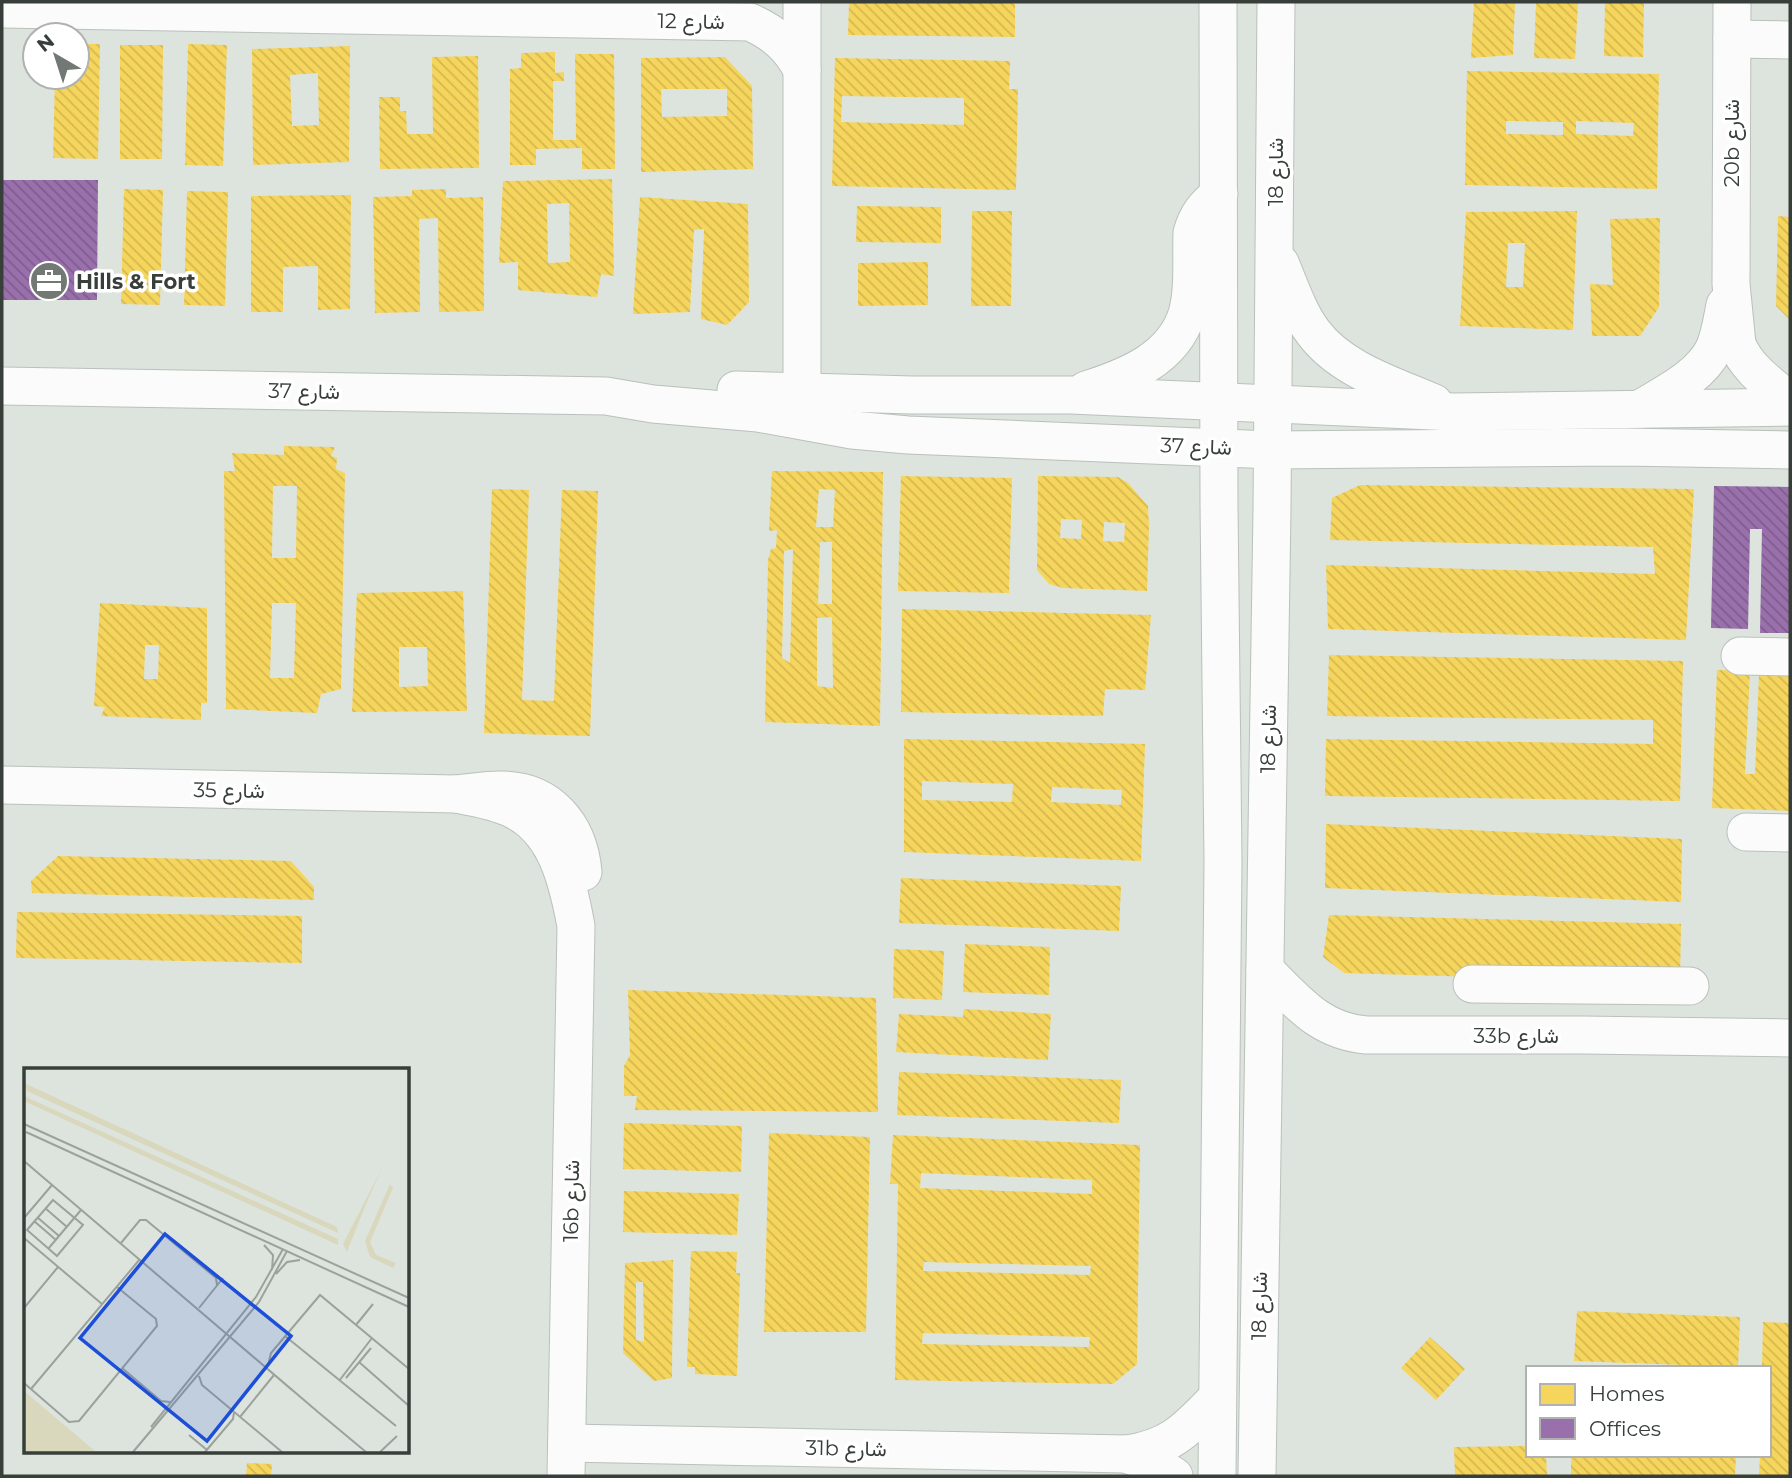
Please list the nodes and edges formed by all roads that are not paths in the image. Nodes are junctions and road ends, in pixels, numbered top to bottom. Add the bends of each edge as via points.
1 (802, 2) edge
2 (1218, 2) edge
3 (1276, 2) edge
4 (1732, 2) edge
5 (2, 9) edge
6 (765, 12) edge
7 (1732, 39) junction
8 (1790, 40) edge
9 (802, 70) junction
10 (1219, 194) junction
11 (1275, 250) junction
12 (1731, 284) junction
13 (2, 386) edge
14 (802, 392) junction
15 (1071, 394) junction
16 (606, 396) junction
17 (1790, 401) edge
18 (1220, 402) junction
19 (1272, 404) junction
20 (1790, 407) edge
21 (1639, 410) junction
22 (1454, 412) junction
23 (1219, 446) junction
24 (1273, 450) junction
25 (1790, 450) edge
26 (1740, 656) dead end
27 (1790, 657) edge
28 (2, 785) edge
29 (1746, 832) dead end
30 (1790, 833) edge
31 (576, 926) joint
32 (1265, 970) junction
33 (1472, 984) dead end
34 (1583, 986) junction
35 (1690, 986) dead end
36 (1583, 1035) junction
37 (1790, 1038) edge
38 (1217, 1398) junction
39 (1126, 1454) junction
40 (566, 1460) edge
41 (1174, 1476) edge
42 (1217, 1476) edge
43 (1257, 1476) edge

1 - 9 street
2 - 10 street, شارع 18
3 - 11 street, شارع 18
4 - 7 street, 20b شارع
5 - 6 street, شارع 12
6 - 9 street, شارع 12 via 763,28 785,44
7 - 8 street
7 - 12 street, 20b شارع
9 - 14 street
10 - 15 street via 1195,222 1187,314 1167,349 1109,383
10 - 18 street, شارع 18
11 - 19 street, شارع 18
11 - 22 street via 1313,332 1332,351 1351,366
12 - 17 street, 20b شارع via 1741,353
12 - 21 street, 20b شارع via 1709,358 1687,379
13 - 16 street, شارع 37
14 - 15 street, شارع 37
14 - 16 street, شارع 37 via 671,389
15 - 18 street, شارع 37
16 - 23 street, شارع 37 via 758,413 878,434
18 - 19 street, شارع 37
18 - 23 street, شارع 18
19 - 22 street, شارع 37
19 - 24 street, شارع 18
20 - 21 street, شارع 37
21 - 22 street, شارع 37
23 - 24 street, شارع 37
23 - 38 street, شارع 18 via 1223,862
24 - 25 street, شارع 37
24 - 32 street, شارع 18
26 - 27 street
28 - 31 street, شارع 35 via 456,794 500,804 539,829 549,843 569,888
29 - 30 street
31 - 40 street, 16b شارع
32 - 36 street, 33b شارع via 1319,1020 1350,1034
32 - 43 street, شارع 18
33 - 34 street
34 - 35 street
34 - 36 street
36 - 37 street, 33b شارع
38 - 39 street, 31b شارع via 1179,1436
38 - 42 street, شارع 18
39 - 40 street, 31b شارع
39 - 41 street, 31b شارع

